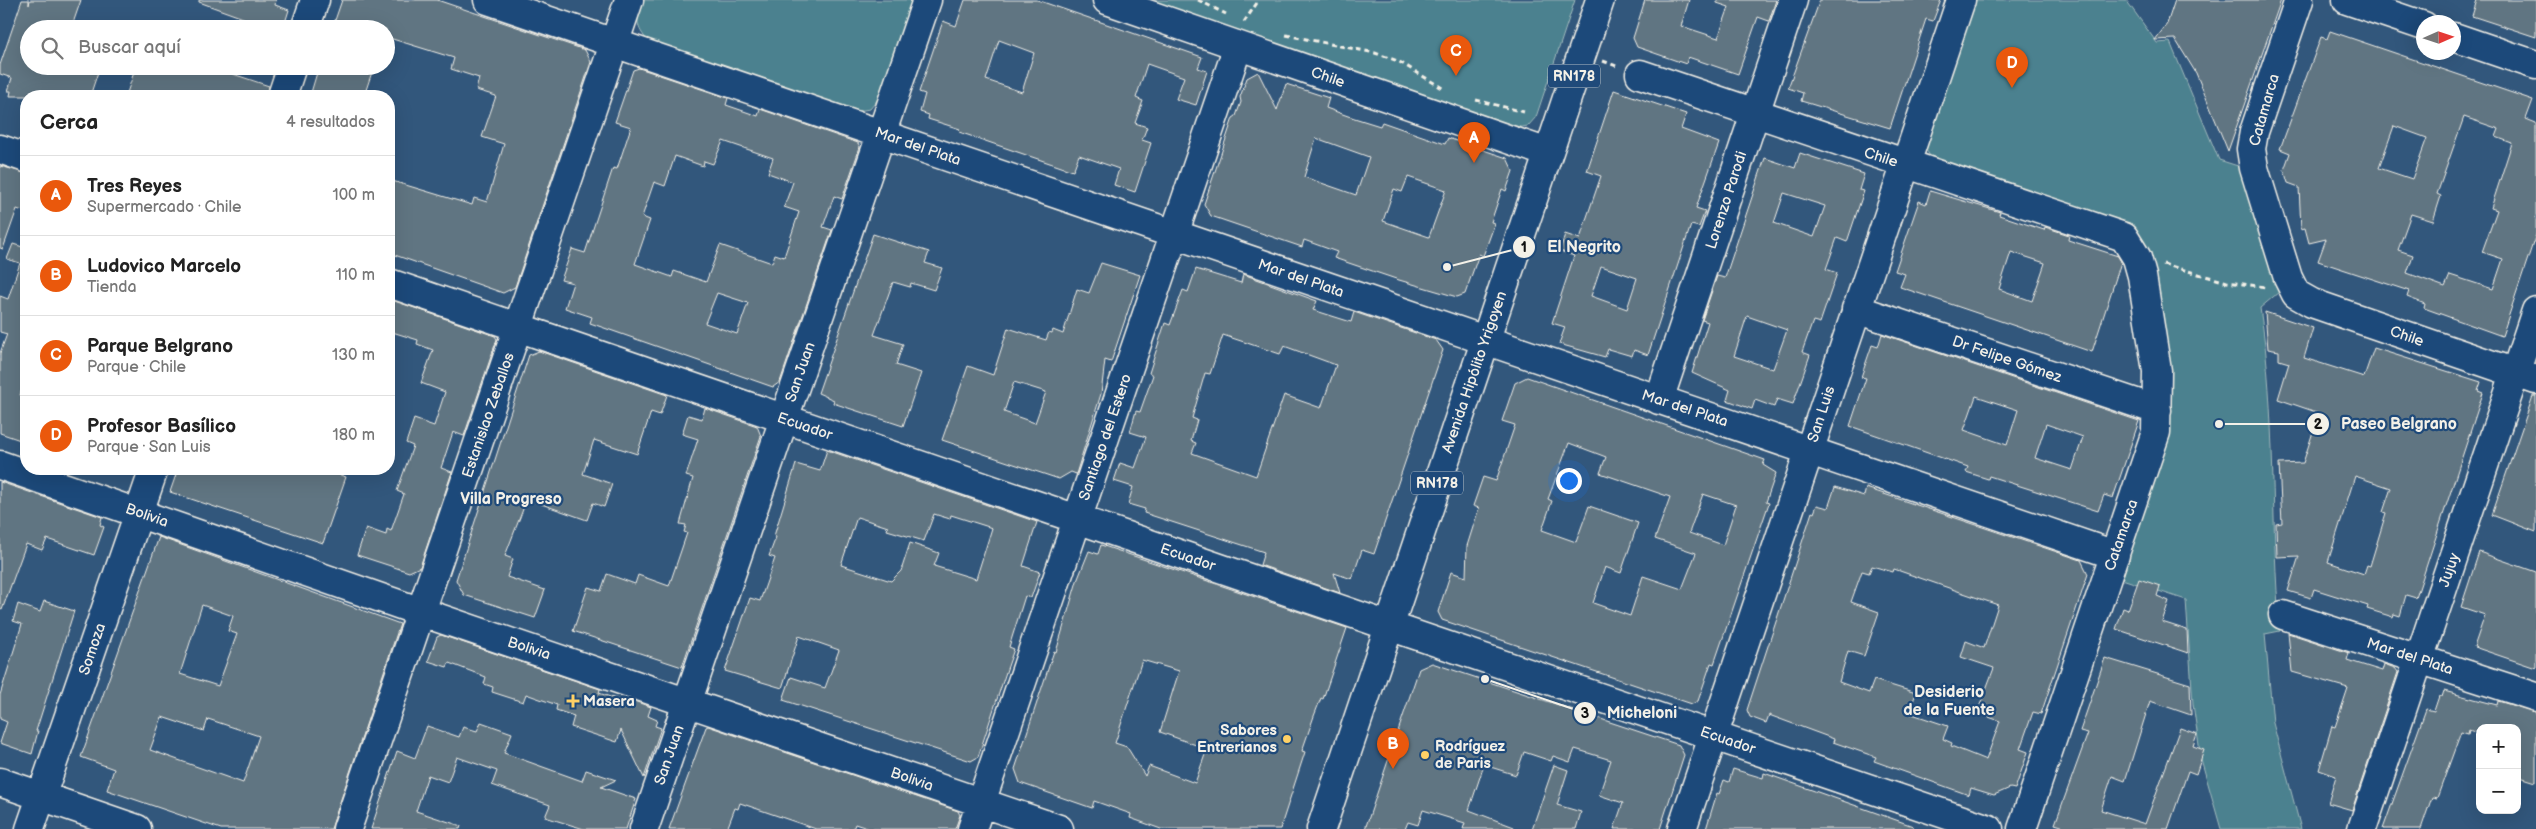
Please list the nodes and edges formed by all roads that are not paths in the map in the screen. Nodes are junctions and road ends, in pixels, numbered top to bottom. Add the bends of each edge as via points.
1 (315, 0) edge
2 (488, 0) edge
3 (628, 0) edge
4 (927, 0) edge
5 (1107, 0) edge
6 (1600, 0) edge
7 (1793, 0) edge
8 (1961, 0) edge
9 (2299, 0) edge
10 (2347, 0) edge
11 (308, 20) edge
12 (2416, 23) edge
13 (1241, 34) junction
14 (2461, 39) edge
15 (614, 42) junction
16 (2536, 65) edge
17 (1640, 74) dead end
18 (289, 75) edge
19 (284, 90) edge
20 (1754, 115) junction
21 (882, 133) junction
22 (0, 149) edge
23 (1548, 153) junction
24 (20, 156) edge
25 (1905, 165) junction
26 (1174, 234) junction
27 (2124, 237) joint
28 (2277, 282) joint
29 (395, 285) edge
30 (1856, 309) junction
31 (2536, 311) edge
32 (518, 328) junction
33 (1484, 340) junction
34 (2526, 376) edge
35 (1659, 400) junction
36 (2157, 410) junction
37 (784, 419) junction
38 (1809, 450) junction
39 (0, 465) edge
40 (20, 472) edge
41 (30, 475) edge
42 (152, 475) edge
43 (139, 512) junction
44 (1077, 518) junction
45 (2114, 555) junction
46 (421, 612) junction
47 (2283, 615) dead end
48 (1389, 626) junction
49 (2419, 659) junction
50 (2536, 697) edge
51 (688, 701) junction
52 (1714, 736) junction
53 (0, 782) edge
54 (41, 796) junction
55 (981, 802) junction
56 (30, 829) edge
57 (137, 829) edge
58 (347, 829) edge
59 (644, 829) edge
60 (972, 829) edge
61 (1059, 829) edge
62 (1320, 829) edge
63 (1682, 829) edge
64 (1989, 829) edge
65 (2022, 829) edge
66 (2362, 829) edge

1 - 11 street
2 - 15 street, Mar del Plata
3 - 15 street, Estanislao Zeballos
4 - 21 street, San Juan
5 - 13 street, Chile
6 - 23 street, Avenida Hipólito Yrigoyen / RN178
7 - 20 street, Lorenzo Parodi
8 - 25 street, San Luis
9 - 28 street, Catamarca via 2251,149
10 - 12 street
13 - 23 street, Chile
13 - 26 street, Santiago del Estero
14 - 16 street
15 - 21 street, Mar del Plata
15 - 32 street, Estanislao Zeballos
17 - 20 street, Chile
18 - 19 street
20 - 25 street, Chile
20 - 35 street, Lorenzo Parodi
21 - 26 street, Mar del Plata
21 - 37 street, San Juan
22 - 24 street
23 - 33 street, Avenida Hipólito Yrigoyen / RN178
25 - 27 street, Chile
25 - 30 street, San Luis
26 - 33 street, Mar del Plata
26 - 44 street, Santiago del Estero
27 - 36 street, Catamarca via 2137,258 2142,276 2157,371
28 - 34 street, Chile via 2312,303
29 - 32 street, Ecuador
30 - 36 street, Dr Felipe Gómez
30 - 38 street, San Luis
31 - 34 street, Jujuy
32 - 37 street, Ecuador
32 - 46 street, Estanislao Zeballos
33 - 35 street, Mar del Plata
33 - 48 street, Avenida Hipólito Yrigoyen / RN178
34 - 49 street, Jujuy
35 - 38 street, Mar del Plata
36 - 45 street, Catamarca via 2156,432
37 - 44 street, Ecuador
37 - 51 street, San Juan
38 - 45 street, Mar del Plata
38 - 52 street, San Luis
39 - 40 street, Bolivia
41 - 43 street, Bolivia
42 - 43 street, Somoza
43 - 46 street, Bolivia
43 - 54 street, Somoza
44 - 48 street, Ecuador
44 - 55 street, Santiago del Estero
45 - 65 street, Catamarca
46 - 51 street, Bolivia
46 - 58 street, Estanislao Zeballos
47 - 49 street, Mar del Plata
48 - 52 street, Ecuador
48 - 62 street, Avenida Hipólito Yrigoyen / RN178
49 - 50 street, Mar del Plata
49 - 66 street, Jujuy
51 - 55 street, Bolivia
51 - 59 street, San Juan
52 - 63 street, San Luis
52 - 64 street, Ecuador
53 - 54 street
54 - 56 street, Somoza
54 - 57 street
55 - 60 street, Santiago del Estero
55 - 61 street, Bolivia

